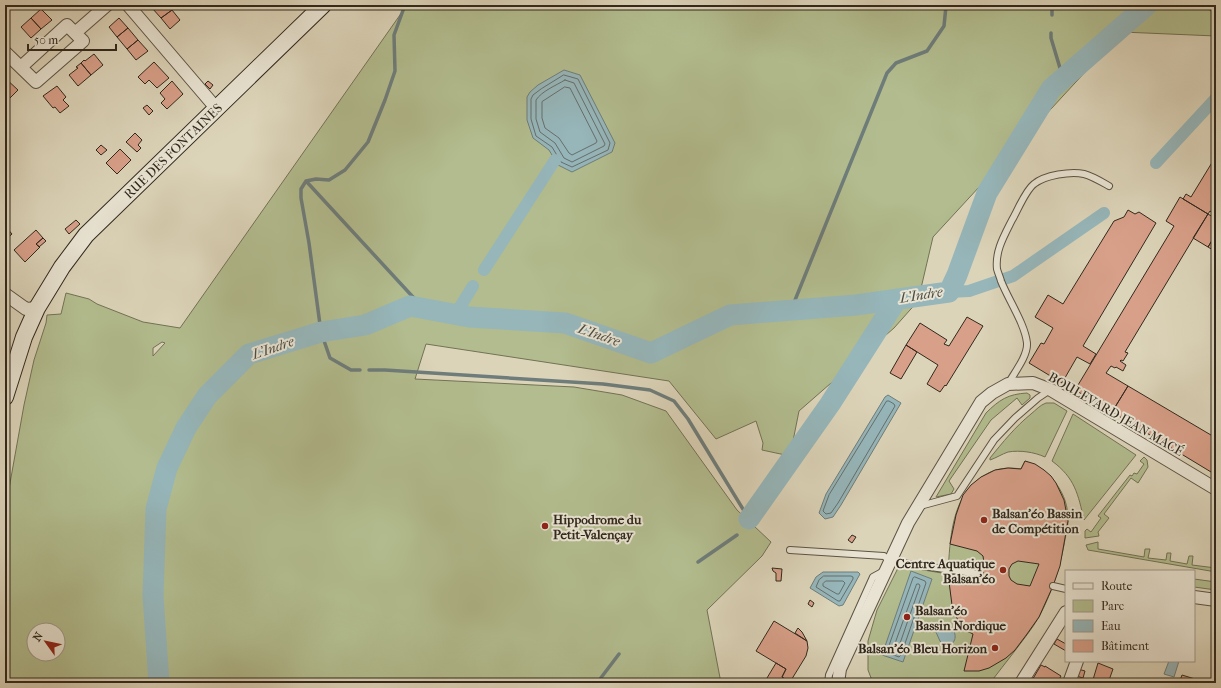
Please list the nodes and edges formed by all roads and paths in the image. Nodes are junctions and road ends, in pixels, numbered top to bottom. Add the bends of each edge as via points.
1 (107, 5) edge
2 (128, 5) edge
3 (323, 5) edge
4 (74, 33) junction
5 (5, 54) edge
6 (21, 68) junction
7 (216, 108) junction
8 (1109, 186) dead end
9 (5, 294) edge
10 (37, 308) junction
11 (1008, 384) junction
12 (1051, 390) junction
13 (5, 397) edge
14 (1216, 489) edge
15 (918, 506) junction
16 (790, 550) dead end
17 (888, 566) junction
18 (980, 574) dead end
19 (1054, 586) dead end
20 (1065, 589) edge
21 (1195, 597) edge
22 (1216, 600) edge
23 (1065, 614) edge
24 (1077, 662) edge
25 (828, 683) edge
26 (838, 683) edge
27 (1021, 683) edge
28 (1069, 683) edge

1 - 4 street
2 - 7 street
3 - 7 street, RUE DES FONTAINES
4 - 6 street via 66,25
4 - 6 street via 82,41 36,82
5 - 6 street
7 - 10 street, RUE DES FONTAINES via 86,235 62,267
8 - 11 lane via 1085,174 1056,175 1034,184 1027,192 1001,241 997,270 1025,333 1027,344 1025,354
9 - 10 street via 26,309
10 - 13 street, RUE DES FONTAINES via 24,337
11 - 12 street, BOULEVARD JEAN MACÉ via 1033,383
11 - 15 street, BOULEVARD JEAN MACÉ via 981,402
12 - 14 street, BOULEVARD JEAN MACÉ
12 - 15 lane via 1015,418 994,440 957,496
15 - 17 street, BOULEVARD JEAN MACÉ
16 - 17 lane via 884,556
17 - 18 lane
17 - 25 lane via 873,577 829,675
17 - 26 street, BOULEVARD JEAN MACÉ via 840,669
19 - 20 lane
21 - 22 street
23 - 27 street
24 - 28 street

